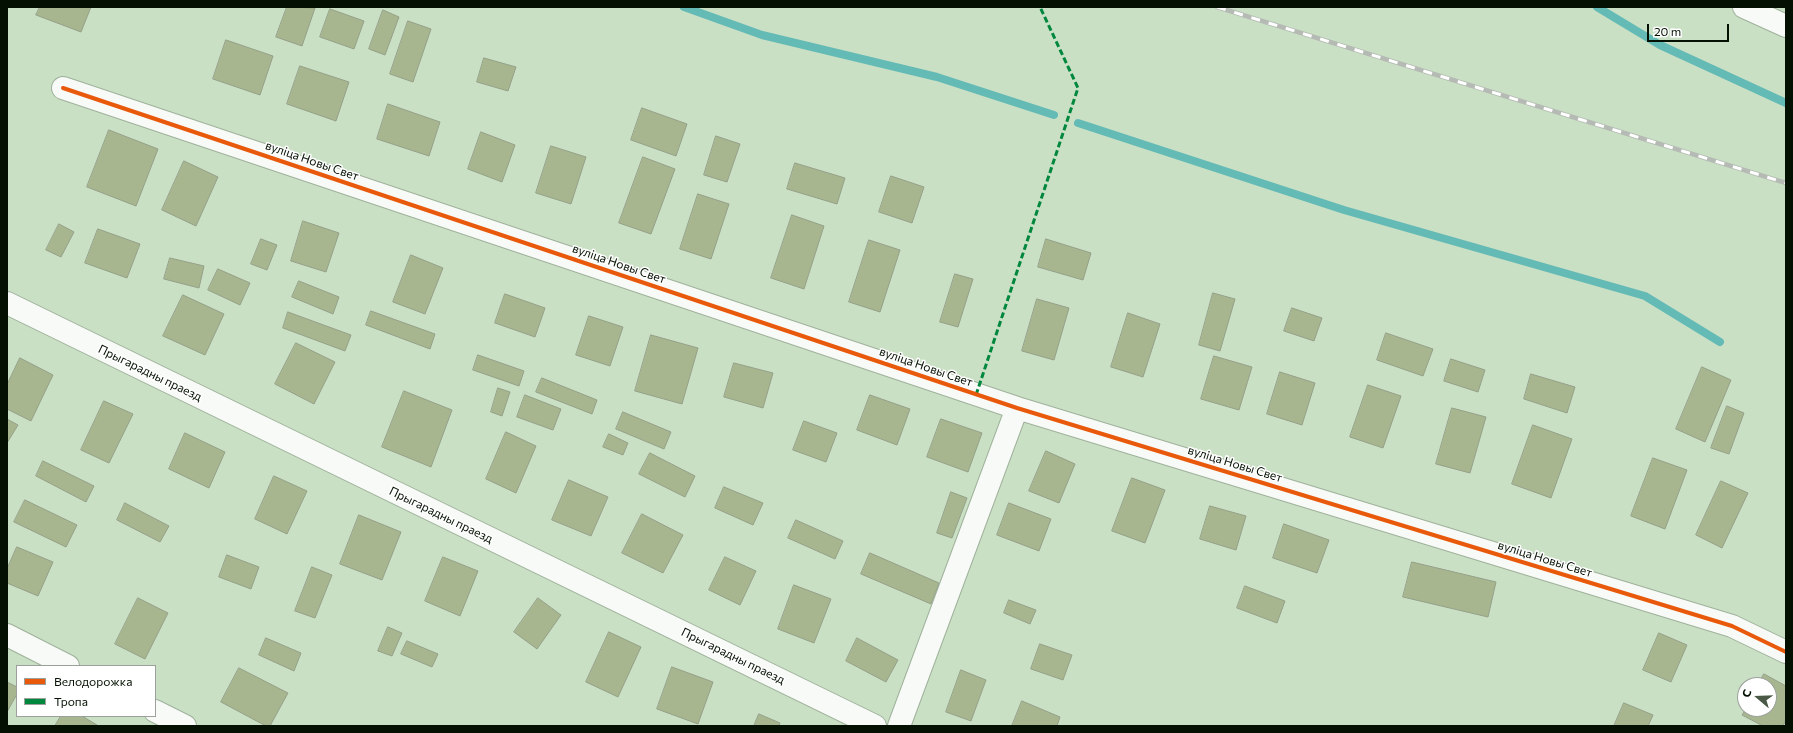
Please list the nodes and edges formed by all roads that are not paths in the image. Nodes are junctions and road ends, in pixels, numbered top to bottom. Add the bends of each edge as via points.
1 (1744, 7) edge
2 (1786, 26) edge
3 (63, 88) dead end
4 (7, 303) edge
5 (1017, 408) junction
6 (7, 635) edge
7 (1786, 652) edge
8 (66, 665) edge
9 (156, 712) edge
10 (185, 726) edge
11 (875, 726) edge
12 (899, 726) edge

1 - 2 street
3 - 5 street, вуліца Новы Свет
4 - 11 street, Прыгарадны праезд
5 - 7 street, вуліца Новы Свет via 1732,626
5 - 12 street
6 - 8 street
9 - 10 street

